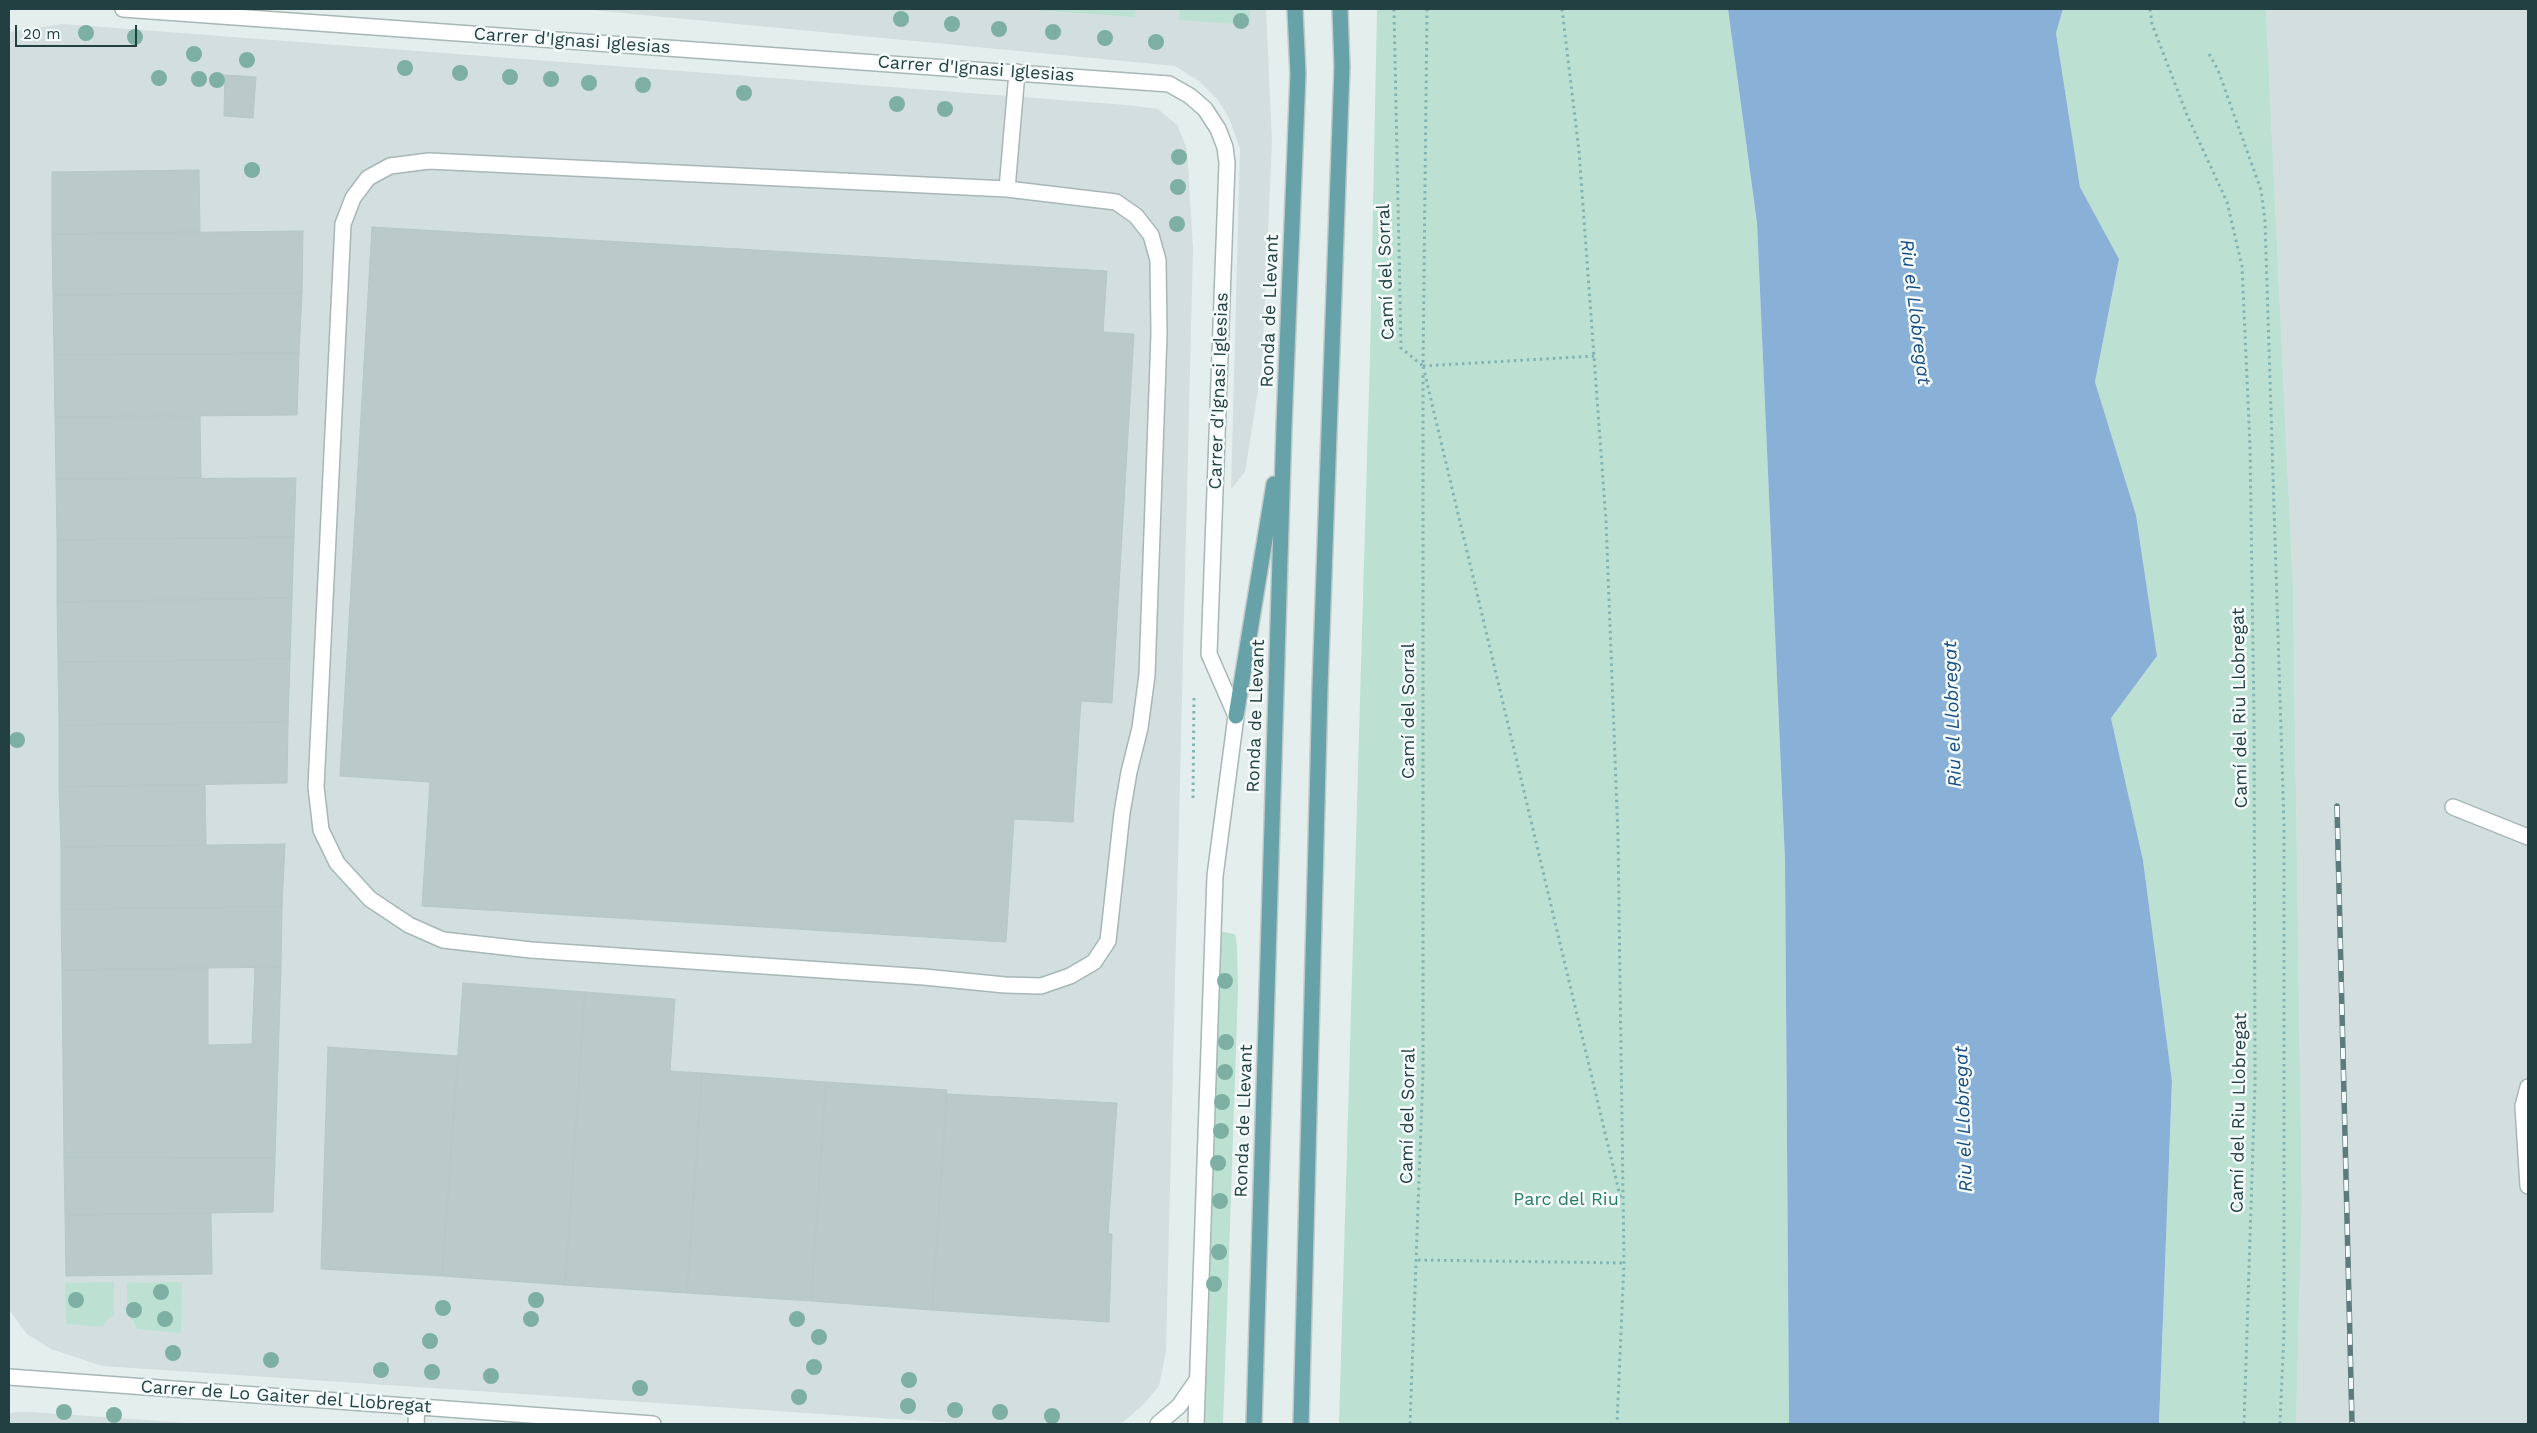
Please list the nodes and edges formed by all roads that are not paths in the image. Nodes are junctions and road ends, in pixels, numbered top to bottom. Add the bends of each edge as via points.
1 (123, 9) edge
2 (1295, 9) edge
3 (1340, 9) edge
4 (1018, 72) junction
5 (1007, 189) junction
6 (1284, 426) junction
7 (1236, 716) junction
8 (2454, 807) dead end
9 (2528, 837) edge
10 (2528, 1087) edge
11 (2528, 1186) edge
12 (9, 1377) edge
13 (1198, 1379) junction
14 (417, 1407) junction
15 (416, 1424) edge
16 (653, 1424) edge
17 (1158, 1424) edge
18 (1196, 1424) edge
19 (1254, 1424) edge
20 (1301, 1424) edge

1 - 4 street, Carrer d'Ignasi Iglesias
2 - 6 main road, Ronda de Llevant via 1298,74
3 - 20 main road via 1342,77 1320,687
4 - 5 street
4 - 7 street, Carrer d'Ignasi Iglesias via 1169,84 1204,109 1218,129 1225,147 1227,173 1209,654
5 - 5 street via 429,161 390,166 368,178 353,198 343,224 316,787 321,830 336,863 370,898 409,925 443,940 531,950 1041,986 1070,976 1094,962 1108,941 1122,813 1140,728 1147,675 1159,334 1158,260 1151,235 1136,216 1116,202
6 - 7 main road
6 - 19 main road, Ronda de Llevant
7 - 13 street, Ronda de Llevant via 1215,876
8 - 9 street
10 - 11 street via 2523,1106
12 - 14 street, Carrer de Lo Gaiter del Llobregat
13 - 17 street via 1179,1406
13 - 18 street, Ronda de Llevant
14 - 15 street
14 - 16 street, Carrer de Lo Gaiter del Llobregat

